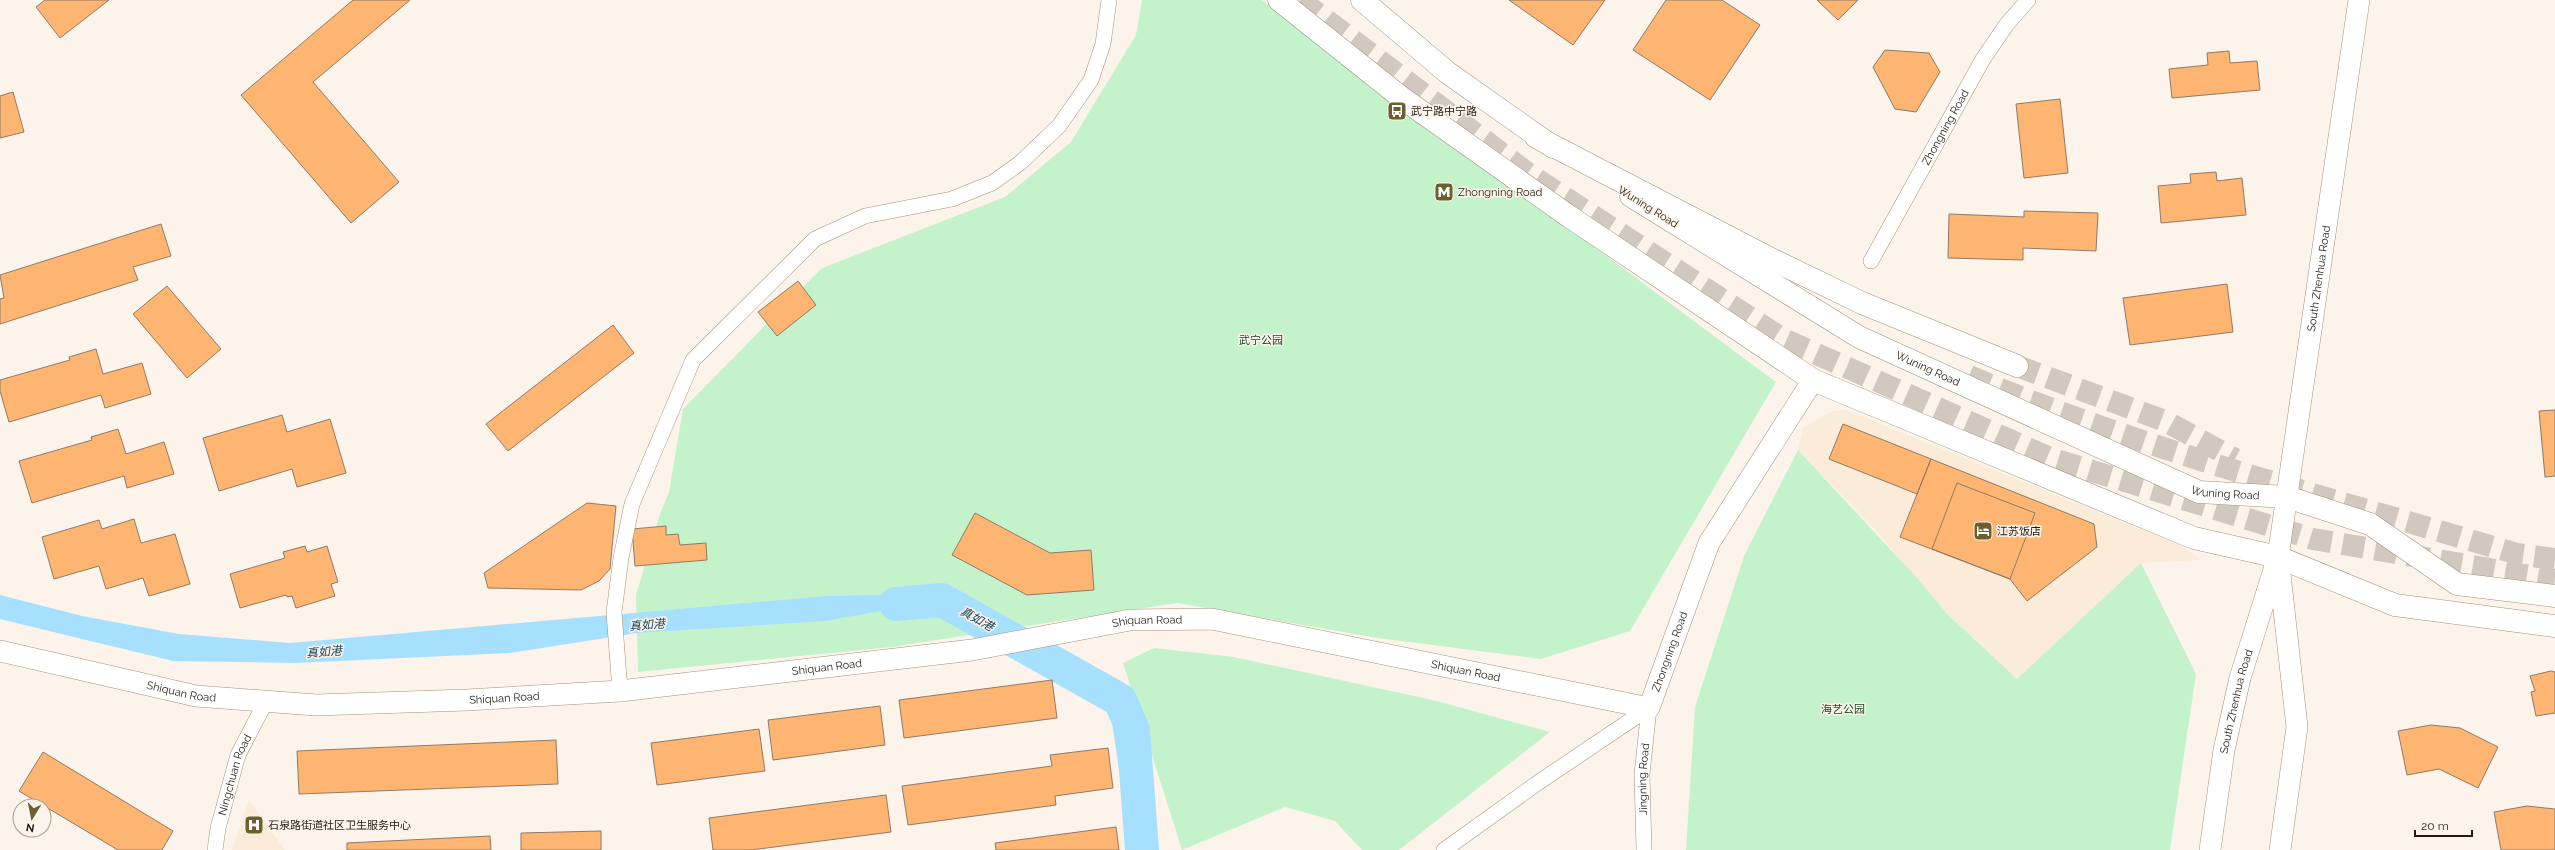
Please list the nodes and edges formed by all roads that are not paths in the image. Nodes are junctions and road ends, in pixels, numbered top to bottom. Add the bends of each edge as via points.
1 (1109, 0) edge
2 (1279, 0) edge
3 (1362, 0) edge
4 (2028, 0) edge
5 (2358, 0) edge
6 (1536, 137) junction
7 (1871, 261) dead end
8 (2017, 366) tunnel mouth
9 (1813, 380) junction
10 (2287, 497) junction
11 (2278, 557) junction
12 (2555, 596) edge
13 (2555, 626) edge
14 (0, 651) edge
15 (620, 690) junction
16 (265, 702) junction
17 (1649, 708) junction
18 (214, 850) edge
19 (1444, 850) edge
20 (1644, 850) edge
21 (2210, 850) edge
22 (2280, 850) edge

1 - 15 street via 1104,20 1103,44 1091,80 1060,126 1020,163 992,183 952,199 865,216 816,239 693,360 632,504 614,612
2 - 9 main road via 1409,102 1570,217
3 - 6 main road, Wuning Road via 1448,73
4 - 7 street, Zhongning Road via 2007,24 1983,59
5 - 10 street, South Zhenhua Road
6 - 8 main road via 1771,259 1862,303
6 - 10 main road, Wuning Road via 1859,337 2199,492
9 - 11 main road via 2194,538
9 - 17 street, Zhongning Road via 1709,543
10 - 11 street, South Zhenhua Road
10 - 12 main road, Wuning Road via 2370,524 2457,584
11 - 13 main road via 2395,605
11 - 21 street, South Zhenhua Road via 2240,678 2224,750
11 - 22 street, South Zhenhua Road via 2297,727
14 - 16 street, Shiquan Road via 196,696
15 - 16 street, Shiquan Road via 467,700 316,705
15 - 17 street, Shiquan Road via 972,650 1130,620 1212,619
16 - 18 street, Ningchuan Road via 238,755
17 - 19 street
17 - 20 street, Jingning Road via 1642,774

